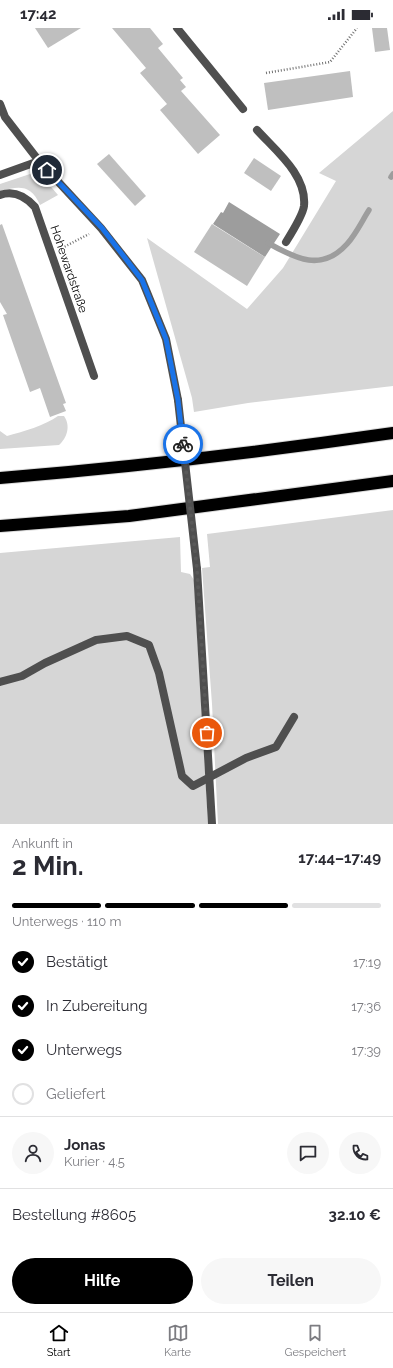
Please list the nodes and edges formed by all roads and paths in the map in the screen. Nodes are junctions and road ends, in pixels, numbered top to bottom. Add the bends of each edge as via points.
1 (177, 28) edge
2 (357, 28) edge
3 (266, 73) dead end
4 (0, 104) edge
5 (243, 108) dead end
6 (257, 130) dead end
7 (39, 161) junction
8 (0, 175) edge
9 (0, 195) edge
10 (102, 228) junction
11 (286, 242) dead end
12 (50, 253) junction
13 (94, 376) dead end
14 (393, 433) edge
15 (0, 478) edge
16 (393, 481) edge
17 (0, 526) edge
18 (0, 682) edge
19 (294, 717) dead end
20 (209, 778) junction
21 (212, 824) edge

1 - 5 street
2 - 3 path via 330,62
4 - 7 street via 5,117
6 - 11 street via 293,169 303,189 304,207
7 - 8 street
7 - 10 street
9 - 12 street, Hohewardstraße via 7,193 27,198 35,207
10 - 12 path
10 - 20 street, bridge via 142,280 166,339 178,400 197,569
12 - 13 street, Hohewardstraße
14 - 15 highway via 198,459
16 - 17 highway via 129,516
18 - 20 street via 22,676 96,640 127,636 149,645 159,673 182,776 193,786
19 - 20 street via 276,747 246,758
20 - 21 street

